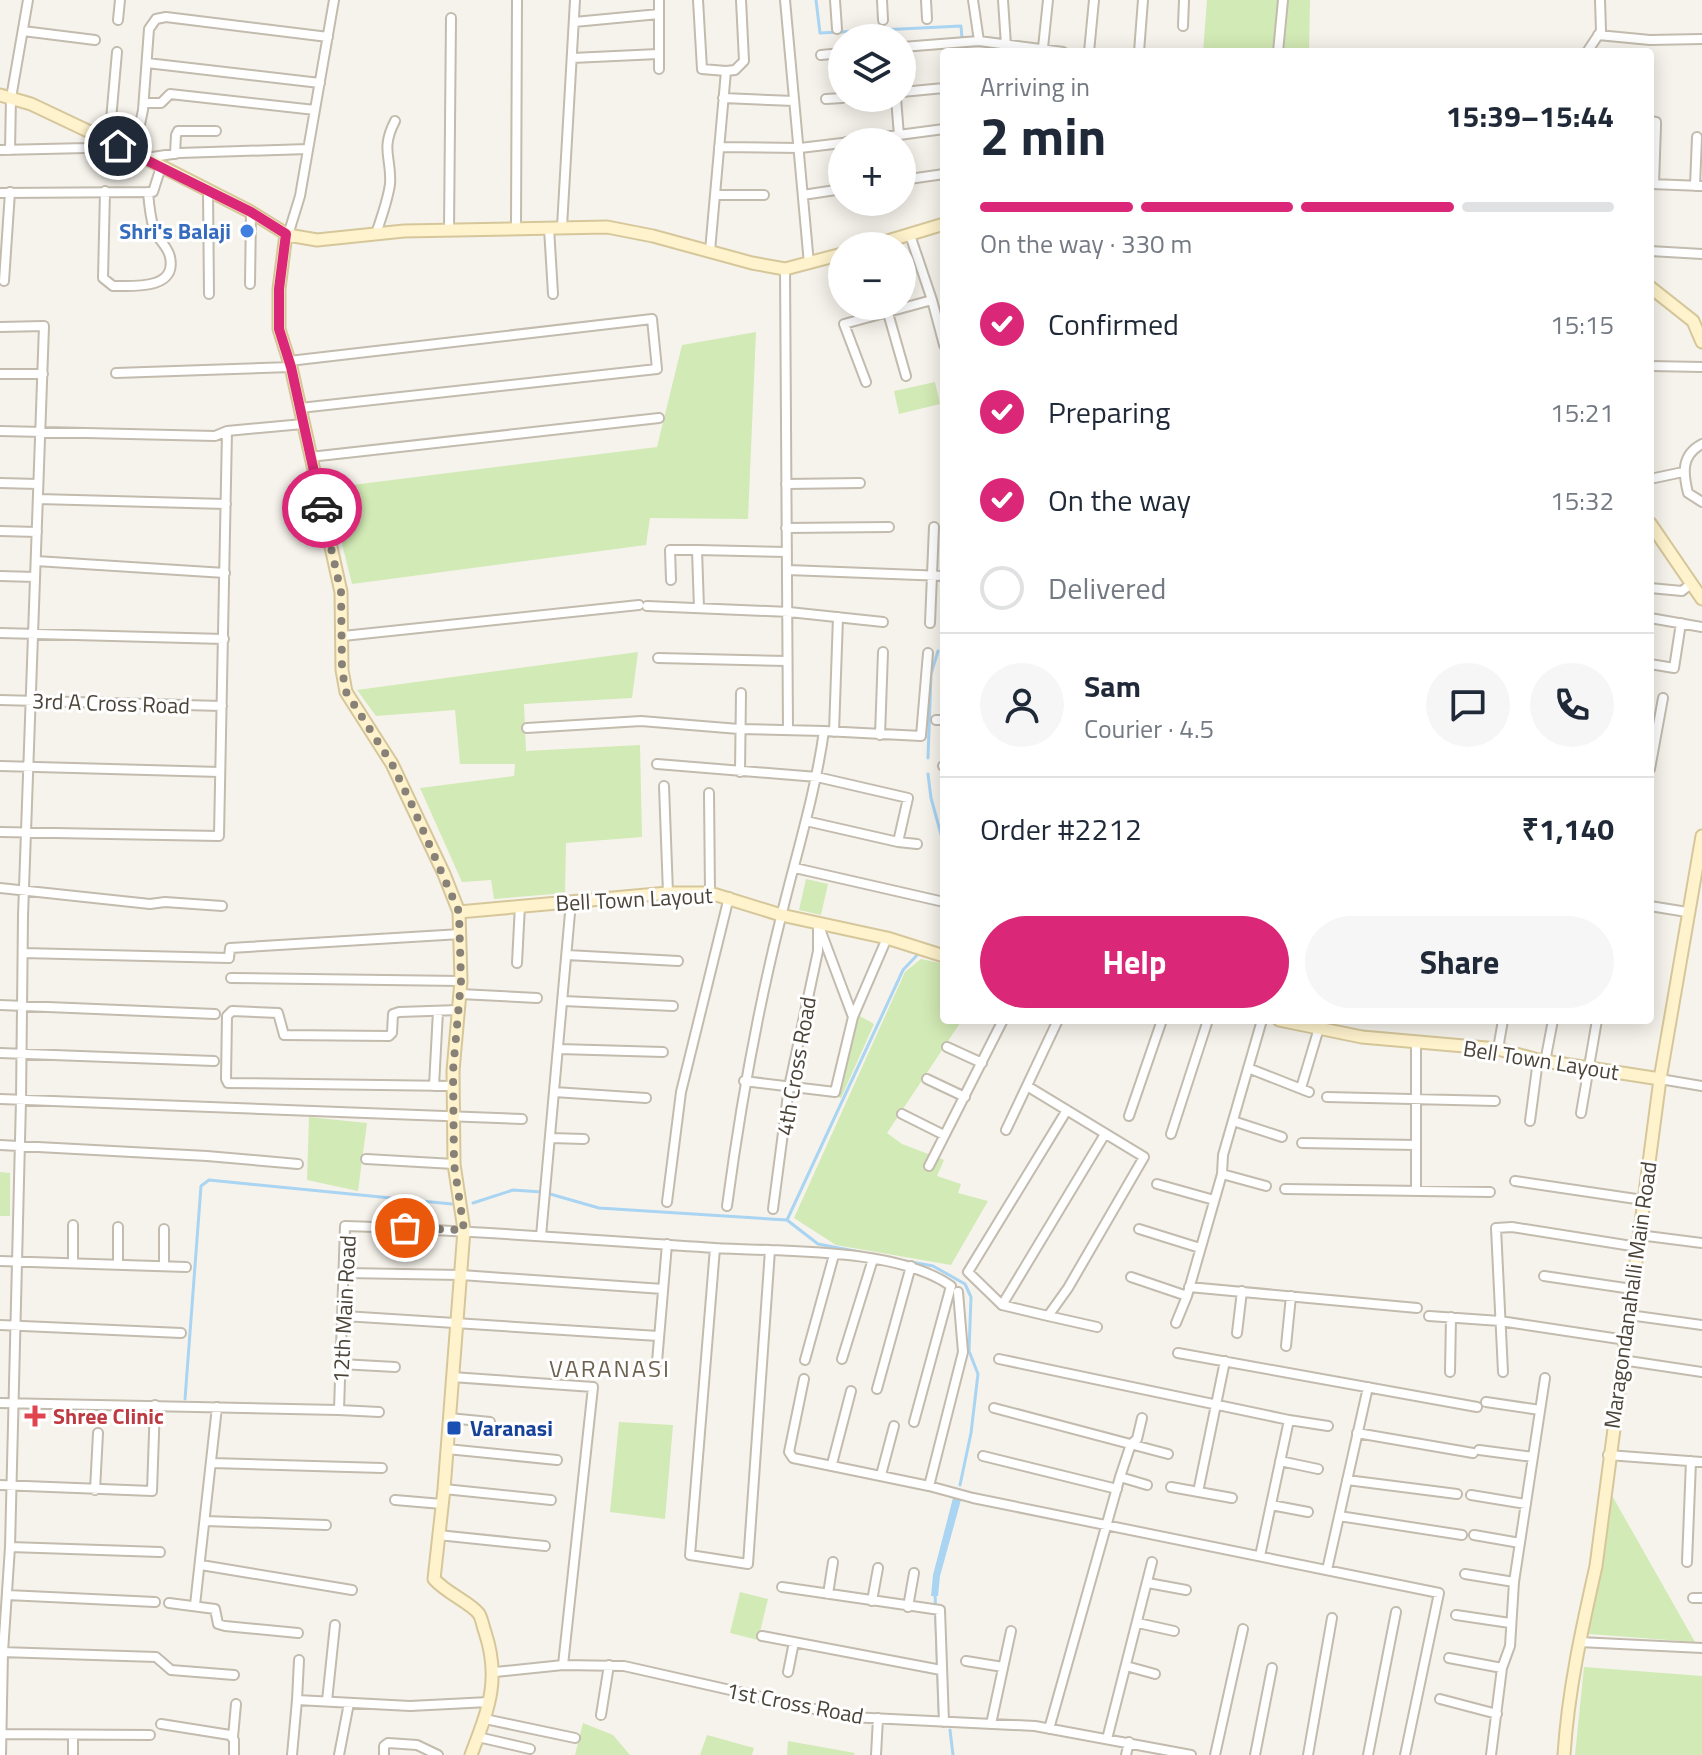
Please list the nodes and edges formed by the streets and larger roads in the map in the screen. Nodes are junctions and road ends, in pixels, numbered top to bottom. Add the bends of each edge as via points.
1 (28, 0) edge
2 (120, 0) edge
3 (334, 0) edge
4 (517, 0) edge
5 (575, 0) edge
6 (659, 0) edge
7 (698, 0) edge
8 (741, 0) edge
9 (785, 0) edge
10 (835, 0) edge
11 (882, 0) edge
12 (926, 0) edge
13 (973, 0) edge
14 (1003, 0) edge
15 (1048, 0) edge
16 (1094, 0) edge
17 (1143, 0) edge
18 (1184, 0) edge
19 (1283, 0) edge
20 (1600, 0) edge
21 (659, 14) junction
22 (451, 18) dead end
23 (927, 19) dead end
24 (118, 20) dead end
25 (883, 20) dead end
26 (574, 22) junction
27 (837, 24) edge
28 (1183, 26) dead end
29 (23, 31) junction
30 (1598, 35) junction
31 (328, 37) junction
32 (1702, 39) edge
33 (95, 40) dead end
34 (979, 41) junction
35 (1006, 45) junction
36 (916, 46) edge
37 (1043, 48) joint
38 (1089, 48) edge
39 (1139, 48) edge
40 (1278, 48) edge
41 (1590, 48) edge
42 (117, 52) dead end
43 (658, 54) junction
44 (828, 54) edge
45 (821, 55) dead end
46 (572, 58) junction
47 (147, 63) junction
48 (659, 69) dead end
49 (726, 71) junction
50 (320, 83) junction
51 (940, 88) edge
52 (916, 91) edge
53 (6, 96) edge
54 (723, 98) junction
55 (794, 101) junction
56 (144, 103) junction
57 (315, 110) junction
58 (395, 121) dead end
59 (1654, 122) edge
60 (940, 130) edge
61 (216, 131) dead end
62 (916, 133) edge
63 (1697, 137) dead end
64 (102, 139) junction
65 (828, 144) edge
66 (719, 147) junction
67 (800, 148) junction
68 (308, 149) junction
69 (0, 150) edge
70 (10, 150) junction
71 (175, 154) junction
72 (1654, 154) edge
73 (140, 156) junction
74 (161, 167) junction
75 (940, 175) edge
76 (916, 178) edge
77 (1654, 184) edge
78 (1698, 186) edge
79 (105, 191) junction
80 (208, 191) junction
81 (828, 191) edge
82 (5, 192) edge
83 (148, 192) junction
84 (715, 195) junction
85 (764, 195) dead end
86 (803, 195) junction
87 (251, 212) junction
88 (940, 225) edge
89 (562, 227) junction
90 (549, 228) junction
91 (516, 229) junction
92 (449, 230) junction
93 (916, 233) edge
94 (287, 234) junction
95 (376, 234) junction
96 (710, 251) junction
97 (1654, 251) edge
98 (916, 253) edge
99 (1702, 254) edge
100 (828, 258) edge
101 (809, 264) junction
102 (785, 269) junction
103 (4, 281) dead end
104 (250, 284) dead end
105 (1654, 290) edge
106 (209, 294) dead end
107 (553, 294) dead end
108 (932, 300) junction
109 (916, 305) edge
110 (860, 320) edge
111 (890, 320) edge
112 (1697, 320) edge
113 (0, 327) edge
114 (940, 330) edge
115 (1702, 342) edge
116 (290, 364) junction
117 (1654, 366) edge
118 (1702, 367) edge
119 (116, 373) dead end
120 (0, 374) edge
121 (43, 374) junction
122 (906, 376) dead end
123 (866, 382) dead end
124 (300, 408) junction
125 (659, 418) dead end
126 (303, 424) junction
127 (40, 430) junction
128 (0, 431) edge
129 (227, 431) junction
130 (1702, 444) edge
131 (310, 457) junction
132 (1683, 472) junction
133 (1654, 478) edge
134 (0, 483) edge
135 (860, 483) dead end
136 (38, 484) junction
137 (786, 484) junction
138 (38, 499) junction
139 (1702, 502) edge
140 (226, 504) junction
141 (889, 527) dead end
142 (934, 527) dead end
143 (786, 528) junction
144 (1654, 529) edge
145 (0, 531) edge
146 (37, 532) junction
147 (697, 550) junction
148 (787, 552) junction
149 (36, 561) junction
150 (788, 570) junction
151 (225, 573) junction
152 (933, 575) junction
153 (0, 576) edge
154 (940, 576) edge
155 (35, 577) junction
156 (671, 580) dead end
157 (1692, 583) junction
158 (1654, 588) edge
159 (1702, 599) edge
160 (699, 608) junction
161 (789, 612) junction
162 (838, 617) junction
163 (1654, 619) edge
164 (883, 622) dead end
165 (930, 623) dead end
166 (1681, 623) junction
167 (1702, 627) edge
168 (0, 633) edge
169 (33, 634) junction
170 (343, 636) junction
171 (224, 639) junction
172 (883, 652) dead end
173 (928, 653) dead end
174 (658, 658) dead end
175 (787, 661) junction
176 (1654, 665) edge
177 (741, 693) dead end
178 (1663, 698) dead end
179 (0, 700) edge
180 (31, 700) junction
181 (222, 706) junction
182 (527, 728) dead end
183 (739, 729) junction
184 (788, 730) junction
185 (829, 732) junction
186 (880, 735) junction
187 (1654, 747) edge
188 (657, 764) dead end
189 (0, 766) edge
190 (29, 767) junction
191 (220, 772) junction
192 (740, 772) junction
193 (817, 777) junction
194 (664, 786) dead end
195 (709, 793) dead end
196 (806, 821) junction
197 (0, 832) edge
198 (27, 832) junction
199 (1702, 836) edge
200 (898, 842) junction
201 (917, 844) dead end
202 (795, 868) junction
203 (0, 888) edge
204 (24, 889) junction
205 (668, 893) junction
206 (710, 893) junction
207 (729, 897) junction
208 (940, 901) edge
209 (571, 902) junction
210 (520, 905) junction
211 (222, 906) dead end
212 (1654, 906) edge
213 (1687, 910) junction
214 (1702, 911) edge
215 (459, 912) junction
216 (781, 915) junction
217 (818, 923) junction
218 (461, 934) junction
219 (887, 938) junction
220 (23, 953) junction
221 (567, 955) junction
222 (940, 955) edge
223 (678, 961) dead end
224 (517, 963) dead end
225 (231, 978) dead end
226 (461, 981) junction
227 (460, 994) junction
228 (537, 998) dead end
229 (563, 1001) junction
230 (0, 1005) edge
231 (22, 1006) junction
232 (673, 1006) dead end
233 (459, 1010) junction
234 (438, 1011) junction
235 (215, 1014) dead end
236 (853, 1017) junction
237 (1001, 1024) edge
238 (1056, 1024) edge
239 (1161, 1024) edge
240 (1207, 1024) edge
241 (1261, 1024) edge
242 (1299, 1024) edge
243 (1502, 1024) edge
244 (1552, 1024) edge
245 (1596, 1024) edge
246 (1319, 1028) junction
247 (1416, 1043) junction
248 (947, 1047) dead end
249 (559, 1049) junction
250 (1498, 1049) junction
251 (663, 1052) dead end
252 (0, 1053) edge
253 (22, 1054) junction
254 (214, 1061) dead end
255 (1542, 1061) junction
256 (982, 1063) junction
257 (1248, 1068) junction
258 (1589, 1069) junction
259 (927, 1079) dead end
260 (1660, 1079) junction
261 (744, 1081) junction
262 (434, 1086) junction
263 (453, 1086) junction
264 (1027, 1086) junction
265 (1702, 1086) edge
266 (789, 1087) junction
267 (554, 1092) junction
268 (965, 1097) junction
269 (1327, 1097) dead end
270 (646, 1098) dead end
271 (0, 1099) edge
272 (1416, 1099) junction
273 (21, 1100) junction
274 (1495, 1101) dead end
275 (1067, 1110) junction
276 (1581, 1113) dead end
277 (902, 1114) dead end
278 (1129, 1116) dead end
279 (453, 1118) junction
280 (522, 1119) dead end
281 (1233, 1121) junction
282 (1530, 1121) dead end
283 (1006, 1130) dead end
284 (1105, 1134) junction
285 (1171, 1134) dead end
286 (944, 1135) junction
287 (1282, 1137) dead end
288 (551, 1138) junction
289 (584, 1139) dead end
290 (1302, 1143) dead end
291 (0, 1145) edge
292 (1416, 1145) junction
293 (18, 1146) junction
294 (366, 1159) dead end
295 (298, 1164) dead end
296 (454, 1164) junction
297 (929, 1166) dead end
298 (1222, 1174) junction
299 (1515, 1181) dead end
300 (1157, 1184) dead end
301 (1266, 1186) dead end
302 (1285, 1189) dead end
303 (1416, 1191) junction
304 (1490, 1192) dead end
305 (1214, 1200) junction
306 (1643, 1200) junction
307 (667, 1202) dead end
308 (727, 1206) dead end
309 (773, 1209) dead end
310 (73, 1225) dead end
311 (118, 1227) dead end
312 (164, 1229) dead end
313 (1139, 1229) dead end
314 (464, 1230) junction
315 (541, 1236) junction
316 (1639, 1241) junction
317 (1702, 1243) edge
318 (667, 1244) junction
319 (715, 1248) junction
320 (1200, 1248) junction
321 (770, 1250) junction
322 (834, 1255) junction
323 (873, 1259) junction
324 (0, 1261) edge
325 (17, 1261) junction
326 (73, 1263) junction
327 (118, 1265) junction
328 (164, 1266) junction
329 (911, 1266) junction
330 (186, 1267) dead end
331 (345, 1273) junction
332 (461, 1275) junction
333 (1544, 1276) dead end
334 (1131, 1277) dead end
335 (663, 1289) junction
336 (1632, 1289) junction
337 (1188, 1291) junction
338 (1242, 1291) junction
339 (958, 1292) dead end
340 (1291, 1296) junction
341 (1002, 1305) junction
342 (1417, 1308) dead end
343 (1629, 1315) junction
344 (344, 1316) junction
345 (1048, 1316) junction
346 (1429, 1316) dead end
347 (1451, 1317) junction
348 (1500, 1321) junction
349 (458, 1323) junction
350 (1176, 1323) dead end
351 (0, 1325) edge
352 (1702, 1325) edge
353 (16, 1326) junction
354 (1097, 1327) dead end
355 (181, 1333) dead end
356 (1237, 1333) dead end
357 (658, 1336) junction
358 (1626, 1340) junction
359 (1286, 1346) dead end
360 (1178, 1353) dead end
361 (842, 1359) dead end
362 (999, 1359) dead end
363 (805, 1360) dead end
364 (1622, 1360) junction
365 (1225, 1361) junction
366 (657, 1362) dead end
367 (341, 1364) junction
368 (395, 1367) dead end
369 (1450, 1372) dead end
370 (1503, 1372) dead end
371 (1702, 1372) edge
372 (452, 1377) junction
373 (1545, 1378) dead end
374 (804, 1379) dead end
375 (1368, 1387) junction
376 (877, 1389) dead end
377 (851, 1391) dead end
378 (0, 1403) edge
379 (13, 1403) junction
380 (155, 1405) junction
381 (1216, 1405) junction
382 (217, 1407) junction
383 (994, 1408) dead end
384 (339, 1410) junction
385 (1540, 1410) junction
386 (379, 1412) dead end
387 (449, 1418) junction
388 (1142, 1418) dead end
389 (1289, 1420) junction
390 (490, 1422) dead end
391 (914, 1422) dead end
392 (894, 1426) dead end
393 (1328, 1426) dead end
394 (98, 1433) dead end
395 (1357, 1433) junction
396 (1131, 1444) junction
397 (447, 1449) junction
398 (1168, 1454) dead end
399 (1608, 1455) junction
400 (983, 1456) dead end
401 (1533, 1457) junction
402 (557, 1460) dead end
403 (1280, 1461) junction
404 (1691, 1461) junction
405 (1702, 1462) edge
406 (211, 1463) junction
407 (832, 1464) junction
408 (382, 1468) dead end
409 (1318, 1469) dead end
410 (881, 1475) junction
411 (1120, 1477) junction
412 (1347, 1480) junction
413 (0, 1485) edge
414 (1147, 1485) dead end
415 (11, 1486) junction
416 (929, 1486) junction
417 (1171, 1487) dead end
418 (444, 1489) junction
419 (1117, 1489) junction
420 (95, 1490) junction
421 (1198, 1492) junction
422 (1457, 1494) dead end
423 (1471, 1495) dead end
424 (1232, 1498) dead end
425 (395, 1500) dead end
426 (551, 1500) dead end
427 (442, 1504) junction
428 (1526, 1504) junction
429 (1271, 1505) junction
430 (1308, 1512) dead end
431 (1339, 1516) junction
432 (205, 1521) junction
433 (326, 1525) dead end
434 (1108, 1526) junction
435 (438, 1535) junction
436 (1462, 1535) dead end
437 (1474, 1535) dead end
438 (1520, 1543) junction
439 (545, 1546) dead end
440 (10, 1547) junction
441 (160, 1552) dead end
442 (1260, 1556) junction
443 (833, 1562) dead end
444 (1152, 1562) dead end
445 (1687, 1562) dead end
446 (201, 1565) junction
447 (878, 1568) dead end
448 (4, 1569) edge
449 (1327, 1570) junction
450 (914, 1573) dead end
451 (1465, 1574) dead end
452 (1514, 1582) junction
453 (1148, 1583) junction
454 (782, 1587) dead end
455 (352, 1590) dead end
456 (1186, 1590) dead end
457 (828, 1594) junction
458 (7, 1595) junction
459 (872, 1601) junction
460 (155, 1602) dead end
461 (169, 1603) dead end
462 (195, 1605) junction
463 (908, 1607) junction
464 (1396, 1612) dead end
465 (1456, 1615) dead end
466 (1332, 1618) dead end
467 (1138, 1623) junction
468 (1510, 1623) junction
469 (335, 1625) dead end
470 (1243, 1629) dead end
471 (1011, 1631) dead end
472 (1174, 1631) dead end
473 (298, 1633) dead end
474 (762, 1636) dead end
475 (794, 1642) junction
476 (1579, 1642) junction
477 (1702, 1648) edge
478 (2, 1652) edge
479 (1449, 1658) dead end
480 (299, 1660) dead end
481 (966, 1661) dead end
482 (563, 1665) junction
483 (609, 1665) junction
484 (1126, 1666) junction
485 (1003, 1667) junction
486 (1272, 1668) dead end
487 (1502, 1668) junction
488 (941, 1670) junction
489 (495, 1672) junction
490 (788, 1672) dead end
491 (1155, 1674) dead end
492 (234, 1675) dead end
493 (1440, 1699) dead end
494 (297, 1700) junction
495 (327, 1701) junction
496 (489, 1702) junction
497 (349, 1703) junction
498 (236, 1704) dead end
499 (1497, 1714) junction
500 (601, 1715) dead end
501 (878, 1718) junction
502 (485, 1719) junction
503 (944, 1722) junction
504 (161, 1724) dead end
505 (991, 1724) junction
506 (1049, 1729) junction
507 (0, 1734) edge
508 (73, 1735) junction
509 (150, 1735) dead end
510 (233, 1737) junction
511 (478, 1737) junction
512 (575, 1738) dead end
513 (1107, 1739) junction
514 (1129, 1742) junction
515 (530, 1749) dead end
516 (1166, 1752) edge
517 (1, 1755) edge
518 (73, 1755) edge
519 (234, 1755) edge
520 (292, 1755) edge
521 (339, 1755) edge
522 (384, 1755) edge
523 (438, 1755) edge
524 (471, 1755) edge
525 (876, 1755) edge
526 (1126, 1755) edge
527 (1191, 1755) edge
528 (1215, 1755) edge
529 (1255, 1755) edge
530 (1308, 1755) edge
531 (1368, 1755) edge
532 (1405, 1755) edge
533 (1491, 1755) edge
534 (1564, 1755) edge

1 - 29 street
2 - 24 street
3 - 31 street
4 - 91 street
5 - 26 street
6 - 21 street
7 - 49 street via 702,69
8 - 49 street via 744,61
9 - 55 street
10 - 27 street
11 - 25 street
12 - 23 street
13 - 34 street
14 - 35 street
15 - 37 street
16 - 38 street
17 - 39 street
18 - 28 street
19 - 40 street
20 - 30 street
21 - 26 street
21 - 43 street
22 - 92 street
26 - 46 street
29 - 33 street
29 - 53 street
30 - 32 street
30 - 41 street
31 - 47 street via 160,18 149,29
31 - 50 street
34 - 35 street
34 - 36 street
35 - 37 street
42 - 64 street via 111,120
43 - 46 street
43 - 48 street
44 - 45 street
46 - 89 street
47 - 50 street
47 - 56 street
49 - 54 street
50 - 57 street
51 - 52 street
53 - 64 street
53 - 70 street
54 - 55 street
54 - 66 street
55 - 67 street
56 - 57 street via 161,103 170,94
56 - 73 street
57 - 68 street
58 - 95 street via 388,134 389,189
59 - 72 street
60 - 62 street
61 - 71 street via 178,131
63 - 78 street
64 - 70 street via 87,148
64 - 73 street
65 - 67 street
66 - 67 street
66 - 84 street
67 - 86 street
68 - 71 street
68 - 94 street
69 - 70 street
71 - 73 street
73 - 74 street
74 - 80 street
74 - 83 street via 155,190
75 - 76 street
77 - 78 street
79 - 82 street
79 - 83 street
79 - 83 street via 103,278 113,286 152,285 169,267 170,258 152,224
80 - 87 street
80 - 106 street
81 - 86 street
82 - 103 street
84 - 85 street
84 - 96 street
86 - 101 street
87 - 94 street
87 - 104 street
88 - 93 street
89 - 90 street
89 - 96 street via 607,227
90 - 91 street
90 - 107 street
91 - 92 street
92 - 95 street
94 - 95 street via 317,240
94 - 116 street via 279,329
96 - 102 street
97 - 99 street
98 - 108 street
100 - 101 street
101 - 102 street
102 - 137 street
105 - 112 street
108 - 109 street
108 - 114 street
110 - 123 street via 844,324
111 - 122 street
112 - 115 street
113 - 121 street via 44,326
116 - 119 street
116 - 124 street
116 - 124 street via 652,319 657,369
117 - 118 street
120 - 121 street
121 - 127 street
124 - 126 street
125 - 131 street
126 - 129 street
126 - 131 street
127 - 128 street
127 - 129 street via 215,436
127 - 136 street
129 - 140 street
130 - 132 street
131 - 170 street via 341,592
132 - 133 street
132 - 139 street via 1688,493
134 - 136 street
135 - 137 street
136 - 138 street
137 - 143 street
138 - 140 street
138 - 146 street
140 - 151 street
141 - 143 street
142 - 152 street
143 - 148 street
144 - 157 street
145 - 146 street
146 - 149 street
147 - 148 street
147 - 156 street via 670,550
147 - 160 street
148 - 150 street
149 - 151 street
149 - 155 street
150 - 152 street
150 - 161 street
151 - 171 street
152 - 154 street
152 - 165 street
153 - 155 street
155 - 169 street
157 - 158 street via 1682,591
157 - 159 street
160 - 161 street
160 - 170 street via 643,605
161 - 162 street
161 - 175 street
162 - 164 street
162 - 185 street
163 - 166 street
166 - 167 street
166 - 176 street via 1674,668
168 - 169 street
169 - 171 street
169 - 180 street
170 - 215 street via 346,692 392,764
171 - 181 street
172 - 186 street
173 - 186 street via 921,736
174 - 175 street
175 - 184 street
177 - 183 street
178 - 187 street
179 - 180 street, 3rd A Cross Road
180 - 181 street, 3rd A Cross Road
180 - 190 street
181 - 191 street
182 - 183 street via 641,721
183 - 184 street
183 - 192 street
184 - 185 street
185 - 186 street
185 - 193 street
188 - 192 street
189 - 190 street
190 - 191 street
190 - 198 street
191 - 198 street via 219,836
192 - 193 street
193 - 196 street
193 - 200 street via 908,798
194 - 205 street
195 - 206 street
196 - 200 street
196 - 202 street
197 - 198 street
198 - 204 street
199 - 213 street, Maragondanahalli Main Road
200 - 201 street
202 - 208 street
202 - 216 street
203 - 204 street
204 - 211 street via 150,904
204 - 220 street
205 - 206 street, Bell Town Layout
205 - 209 street, Bell Town Layout
206 - 207 street, Bell Town Layout
207 - 216 street, Bell Town Layout
207 - 307 street via 681,1092
209 - 210 street, Bell Town Layout
209 - 221 street
210 - 215 street, Bell Town Layout
210 - 224 street
212 - 213 street
213 - 214 street
213 - 260 street, Maragondanahalli Main Road
215 - 218 street
216 - 217 street, Bell Town Layout
216 - 261 street
217 - 219 street, Bell Town Layout
217 - 236 street
217 - 266 street, 4th Cross Road via 818,951
218 - 220 street via 230,948 229,958
218 - 226 street
219 - 222 street, Bell Town Layout
219 - 236 street
220 - 231 street
221 - 223 street
221 - 229 street
225 - 226 street
226 - 227 street
227 - 228 street
227 - 233 street
229 - 232 street
229 - 249 street
230 - 231 street
231 - 235 street
231 - 253 street
233 - 234 street
233 - 263 street
234 - 262 street
234 - 262 street via 393,1014 389,1036 284,1035 278,1013 232,1011 227,1016 228,1083
236 - 266 street via 835,1092
237 - 256 street
238 - 264 street
239 - 278 street
240 - 285 street
241 - 257 street
242 - 246 street, Bell Town Layout
243 - 250 street
244 - 255 street
245 - 258 street
246 - 247 street, Bell Town Layout
246 - 257 street via 1305,1090
247 - 250 street, Bell Town Layout
247 - 272 street
248 - 256 street
249 - 251 street
249 - 267 street
250 - 255 street, Bell Town Layout
252 - 253 street
253 - 254 street
253 - 273 street
255 - 258 street, Bell Town Layout
255 - 282 street
256 - 268 street
257 - 281 street
258 - 260 street, Bell Town Layout
258 - 276 street
259 - 268 street
260 - 265 street
260 - 306 street, Maragondanahalli Main Road
261 - 266 street
261 - 308 street
262 - 263 street
263 - 279 street
264 - 275 street
264 - 283 street
266 - 309 street, 4th Cross Road
267 - 270 street
267 - 288 street
268 - 286 street
269 - 272 street
271 - 273 street
272 - 274 street
272 - 292 street
273 - 279 street
273 - 293 street
275 - 284 street
275 - 341 street via 968,1272
277 - 286 street
279 - 280 street
279 - 296 street
281 - 287 street
281 - 298 street
284 - 341 street
284 - 345 street via 1144,1157
286 - 297 street
288 - 289 street
288 - 315 street
290 - 292 street
291 - 293 street
292 - 303 street
293 - 295 street
293 - 325 street
294 - 296 street
296 - 314 street
298 - 301 street
298 - 305 street
299 - 306 street
300 - 305 street
302 - 303 street
303 - 304 street
305 - 320 street
306 - 316 street, Maragondanahalli Main Road
310 - 326 street
311 - 327 street
312 - 328 street
313 - 320 street
314 - 315 street
314 - 331 street, 12th Main Road via 345,1226
314 - 332 street
315 - 318 street
316 - 317 street
316 - 336 street, Maragondanahalli Main Road
316 - 348 street via 1496,1228
318 - 319 street
318 - 335 street
319 - 321 street
319 - 321 street via 690,1555 748,1564
320 - 337 street
321 - 322 street
322 - 323 street
322 - 363 street
323 - 329 street
323 - 361 street
324 - 325 street
325 - 326 street
325 - 353 street
326 - 327 street
327 - 328 street
328 - 330 street
329 - 376 street
329 - 391 street via 951,1286
331 - 332 street
331 - 344 street, 12th Main Road
332 - 335 street
332 - 349 street
333 - 336 street
334 - 337 street
335 - 357 street
336 - 343 street, Maragondanahalli Main Road
337 - 338 street
337 - 350 street
338 - 340 street
338 - 356 street
339 - 416 street via 963,1352
340 - 342 street
340 - 359 street
341 - 345 street
343 - 352 street
343 - 358 street, Maragondanahalli Main Road
344 - 349 street
344 - 367 street, 12th Main Road
345 - 354 street
346 - 347 street
347 - 348 street
347 - 369 street
348 - 358 street
348 - 370 street
349 - 357 street
349 - 372 street
351 - 353 street
353 - 355 street
353 - 379 street
357 - 366 street
358 - 364 street, Maragondanahalli Main Road
360 - 365 street
362 - 381 street
364 - 371 street
364 - 399 street, Maragondanahalli Main Road
365 - 375 street
365 - 381 street
367 - 368 street
367 - 384 street, 12th Main Road
372 - 387 street
372 - 482 street via 593,1387
373 - 385 street
374 - 407 street via 790,1456
375 - 385 street
375 - 395 street
377 - 407 street
378 - 379 street, 12th Main Road
379 - 380 street, 12th Main Road
379 - 415 street
380 - 382 street, 12th Main Road
380 - 420 street via 152,1491
381 - 389 street
381 - 421 street
382 - 384 street, 12th Main Road
382 - 406 street
383 - 396 street
384 - 386 street
385 - 401 street
387 - 390 street
387 - 397 street
388 - 396 street
389 - 393 street
389 - 403 street
392 - 410 street
394 - 420 street
395 - 401 street
395 - 412 street
396 - 398 street
396 - 411 street
397 - 402 street
397 - 418 street
399 - 404 street
399 - 476 street, Maragondanahalli Main Road via 1596,1566
400 - 419 street
401 - 428 street
403 - 409 street
403 - 429 street
404 - 405 street
404 - 445 street
406 - 408 street
406 - 432 street
407 - 410 street
410 - 416 street
411 - 414 street
411 - 419 street
412 - 422 street
412 - 431 street
413 - 415 street
415 - 420 street
415 - 440 street
416 - 434 street
417 - 421 street
418 - 426 street
418 - 427 street
419 - 434 street
421 - 424 street
423 - 428 street
425 - 427 street
427 - 435 street
428 - 438 street
429 - 430 street
429 - 442 street
431 - 436 street
431 - 449 street
432 - 433 street
432 - 446 street
434 - 442 street
434 - 506 street
435 - 439 street
435 - 489 street via 434,1579 478,1613
437 - 438 street
438 - 452 street
440 - 441 street
440 - 448 street
442 - 449 street
443 - 457 street
444 - 453 street
446 - 455 street
446 - 462 street
447 - 459 street
448 - 458 street
449 - 532 street via 1439,1593
450 - 463 street
451 - 452 street
452 - 468 street
453 - 456 street
453 - 467 street
454 - 457 street
457 - 459 street
458 - 460 street
458 - 478 street
459 - 463 street
461 - 462 street
462 - 473 street via 215,1609 218,1624 225,1626
463 - 488 street via 940,1610
464 - 531 street
465 - 468 street
466 - 530 street
467 - 472 street
467 - 484 street
468 - 487 street via 1510,1646
469 - 495 street
470 - 528 street
471 - 485 street
474 - 475 street
475 - 488 street
475 - 490 street
476 - 477 street
476 - 534 street, Maragondanahalli Main Road
478 - 492 street via 156,1657 171,1670
478 - 507 street
479 - 487 street
480 - 494 street
481 - 485 street
482 - 483 street, 1st Cross Road
482 - 489 street, 1st Cross Road
483 - 500 street
483 - 501 street, 1st Cross Road via 850,1717
484 - 491 street
484 - 513 street
485 - 505 street
486 - 529 street
487 - 499 street
488 - 503 street
489 - 496 street
493 - 499 street
494 - 495 street
494 - 520 street
495 - 497 street
496 - 497 street
496 - 502 street
497 - 521 street
498 - 510 street
499 - 533 street
501 - 503 street, 1st Cross Road
501 - 525 street
502 - 511 street
502 - 512 street
503 - 505 street, 1st Cross Road
504 - 510 street
505 - 506 street, 1st Cross Road
506 - 513 street, 1st Cross Road
507 - 508 street
507 - 517 street
508 - 509 street
508 - 518 street
510 - 519 street
511 - 515 street
511 - 524 street
513 - 514 street, 1st Cross Road
514 - 516 street, 1st Cross Road
514 - 526 street
516 - 527 street, 1st Cross Road
522 - 523 street via 384,1746 390,1743 417,1745

